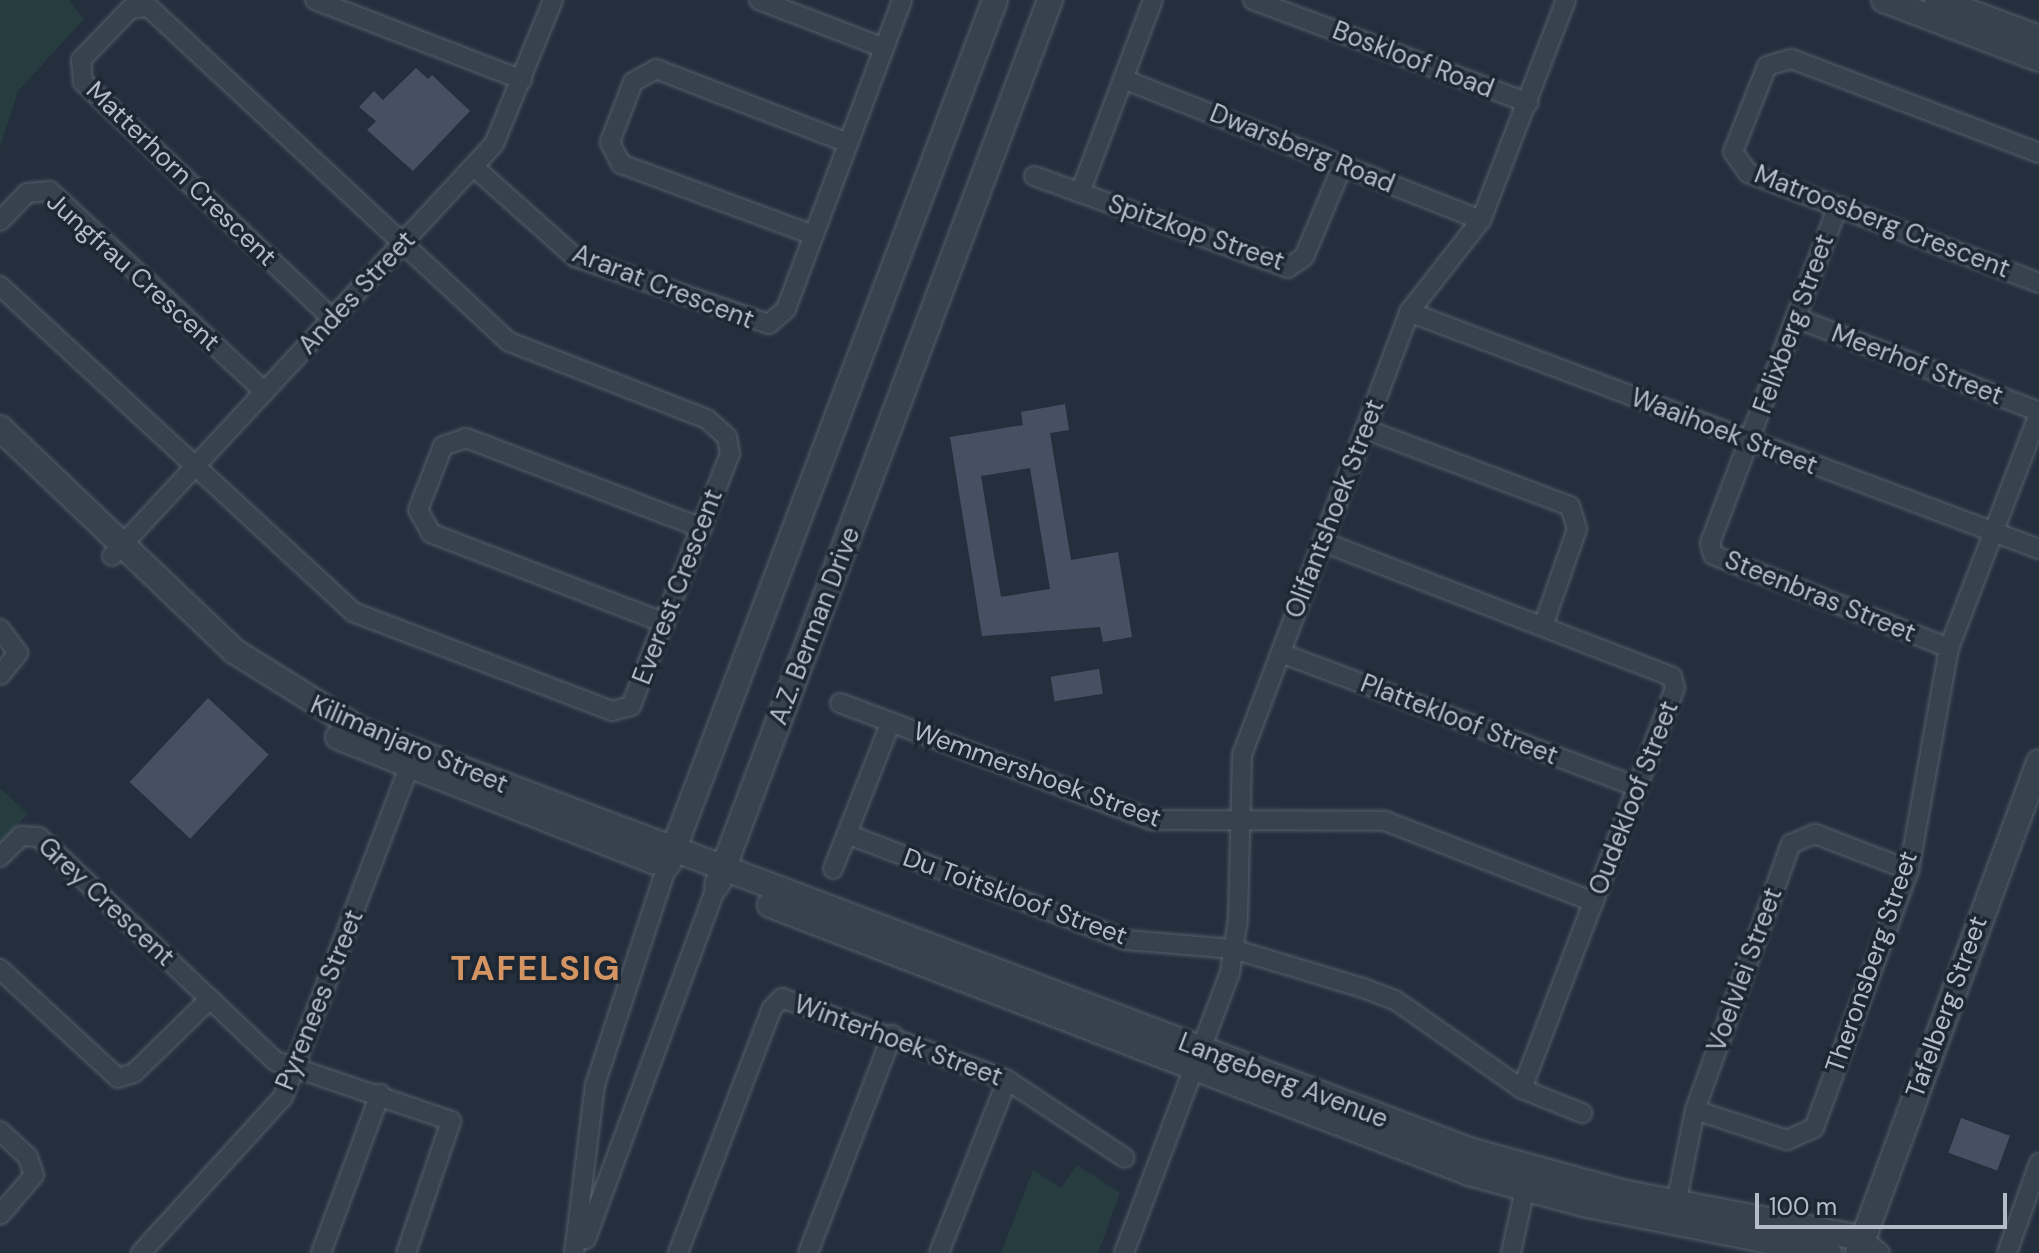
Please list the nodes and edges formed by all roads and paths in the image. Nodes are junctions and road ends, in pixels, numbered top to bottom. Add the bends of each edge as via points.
1 (315, 0) edge
2 (553, 0) edge
3 (759, 0) edge
4 (902, 0) edge
5 (995, 0) edge
6 (1050, 0) edge
7 (1153, 0) edge
8 (1253, 0) edge
9 (1566, 0) edge
10 (1884, 0) edge
11 (1937, 0) edge
12 (2039, 38) edge
13 (884, 48) junction
14 (2039, 59) edge
15 (1123, 79) junction
16 (522, 80) junction
17 (1528, 103) junction
18 (848, 143) junction
19 (2039, 153) edge
20 (1343, 164) junction
21 (475, 168) junction
22 (1034, 176) dead end
23 (1080, 193) junction
24 (1838, 206) junction
25 (1481, 220) junction
26 (0, 221) edge
27 (813, 235) junction
28 (402, 245) junction
29 (2039, 283) edge
30 (0, 286) edge
31 (1409, 312) junction
32 (1796, 318) junction
33 (333, 319) junction
34 (265, 392) junction
35 (2039, 413) edge
36 (0, 428) edge
37 (1365, 429) junction
38 (1751, 443) junction
39 (0, 450) edge
40 (197, 466) junction
41 (702, 528) junction
42 (1994, 533) junction
43 (1323, 542) junction
44 (2039, 549) edge
45 (118, 550) junction
46 (665, 623) junction
47 (1544, 623) junction
48 (0, 629) edge
49 (1949, 648) junction
50 (1281, 653) junction
51 (0, 675) edge
52 (840, 703) dead end
53 (891, 722) junction
54 (412, 761) junction
55 (2039, 762) edge
56 (1638, 787) junction
57 (1239, 821) junction
58 (847, 834) junction
59 (0, 857) edge
60 (670, 859) junction
61 (833, 869) dead end
62 (1909, 870) junction
63 (719, 878) junction
64 (1594, 902) junction
65 (1233, 949) junction
66 (0, 969) edge
67 (210, 999) junction
68 (892, 1035) junction
69 (1199, 1059) junction
70 (296, 1070) junction
71 (1007, 1080) junction
72 (1522, 1089) junction
73 (380, 1094) junction
74 (1695, 1110) junction
75 (1582, 1113) dead end
76 (0, 1131) edge
77 (1125, 1158) dead end
78 (2039, 1163) edge
79 (1527, 1179) junction
80 (1674, 1212) junction
81 (0, 1215) edge
82 (1866, 1248) edge
83 (150, 1250) edge
84 (321, 1253) edge
85 (406, 1253) edge
86 (574, 1253) edge
87 (581, 1253) edge
88 (678, 1253) edge
89 (808, 1253) edge
90 (939, 1253) edge
91 (1124, 1253) edge
92 (1511, 1253) edge
93 (1829, 1253) edge
94 (2007, 1253) edge

1 - 16 street
2 - 16 street, Andes Street
3 - 13 street
4 - 13 street, Ararat Crescent
5 - 60 street, A.Z. Berman Drive
6 - 63 street, A.Z. Berman Drive
7 - 15 street
8 - 17 street, Boskloof Road
9 - 17 street, Olifantshoek Street
10 - 14 street
11 - 12 street
13 - 18 street, Ararat Crescent
15 - 20 street, Dwarsberg Road
15 - 23 street
16 - 21 street, Andes Street via 503,129
17 - 25 street, Olifantshoek Street
18 - 27 street, Ararat Crescent
18 - 27 street via 656,69 637,75 628,94 610,142 621,164
19 - 24 street, Matroosberg Crescent via 1791,59 1777,60 1767,66 1733,152 1738,165
20 - 23 street, Spitzkop Street via 1304,257 1288,268
20 - 25 street, Dwarsberg Road
21 - 27 street, Ararat Crescent via 575,257 760,325 783,315
21 - 28 street, Andes Street
22 - 23 street, Spitzkop Street
24 - 29 street, Matroosberg Crescent
24 - 32 street, Felixberg Street
25 - 31 street, Olifantshoek Street
26 - 34 street, Jungfrau Crescent via 27,193 50,191
28 - 33 street, Andes Street
28 - 33 street, Matterhorn Crescent via 148,7 130,9 81,60 83,82
28 - 41 street, Everest Crescent via 509,342 718,426 730,454
30 - 40 street
31 - 37 street, Olifantshoek Street
31 - 38 street, Waaihoek Street
32 - 35 street, Meerhof Street
32 - 38 street, Felixberg Street
33 - 34 street, Andes Street
34 - 40 street, Andes Street
35 - 42 street, Theronsberg Street
36 - 45 street, Kilimanjaro Street
37 - 43 street, Olifantshoek Street
37 - 47 street via 1570,506 1577,529
38 - 42 street, Waaihoek Street
38 - 49 street, Steenbras Street via 1710,543 1713,555
39 - 45 street, Kilimanjaro Street
40 - 45 street, Andes Street
40 - 46 street, Everest Crescent via 353,612 612,711 633,702
41 - 46 street, Everest Crescent
41 - 46 street via 466,438 443,446 418,510 431,533
42 - 44 street, Waaihoek Street
42 - 49 street, Theronsberg Street
43 - 47 street, Oudekloof Street
43 - 50 street, Olifantshoek Street
45 - 54 street, Kilimanjaro Street via 266,675
47 - 56 street, Oudekloof Street via 1672,677 1675,688
48 - 51 street via 18,653
49 - 62 street, Theronsberg Street
50 - 56 street, Plattekloof Street
50 - 57 street, Olifantshoek Street via 1242,755
52 - 53 street, Wemmershoek Street
53 - 57 street, Wemmershoek Street via 1151,820
53 - 58 street
54 - 60 street, Kilimanjaro Street
54 - 70 street, Pyrenees Street
55 - 82 street, Tafelberg Street
56 - 64 street, Oudekloof Street
57 - 64 street, Wemmershoek Street via 1385,821
57 - 65 street, Olifantshoek Street
58 - 61 street
58 - 65 street, Du Toitskloof Street via 1126,940
59 - 67 street, Grey Crescent via 21,836 39,837
60 - 63 street, Kilimanjaro Street
60 - 86 street, A.Z. Berman Drive via 605,1042
62 - 74 street, Theronsberg Street via 1811,1133 1787,1140
62 - 74 street, Voelvlei Street via 1815,834 1791,844
63 - 69 street, Langeberg Avenue
63 - 87 street, A.Z. Berman Drive
64 - 72 street, Oudekloof Street
65 - 69 street, Olifantshoek Street
65 - 72 street, Du Toitskloof Street via 1395,1000
66 - 67 street via 118,1078 134,1073
67 - 70 street, Grey Crescent via 275,1061
68 - 71 street, Winterhoek Street
68 - 88 street, Winterhoek Street via 797,999 782,998 772,1008
68 - 89 street
69 - 79 street, Langeberg Avenue
69 - 91 street, Olifantshoek Street
70 - 73 street, Grey Crescent
70 - 83 street, Pyrenees Street via 262,1126
71 - 77 street, Winterhoek Street
71 - 90 street
72 - 75 street, Du Toitskloof Street
73 - 84 street
73 - 85 street, Grey Crescent via 453,1126
74 - 80 street, Voelvlei Street
76 - 81 street via 28,1157 34,1175
78 - 94 street
79 - 80 street, Langeberg Avenue
79 - 92 street
80 - 82 street, Langeberg Avenue
80 - 93 street, Langeberg Avenue

